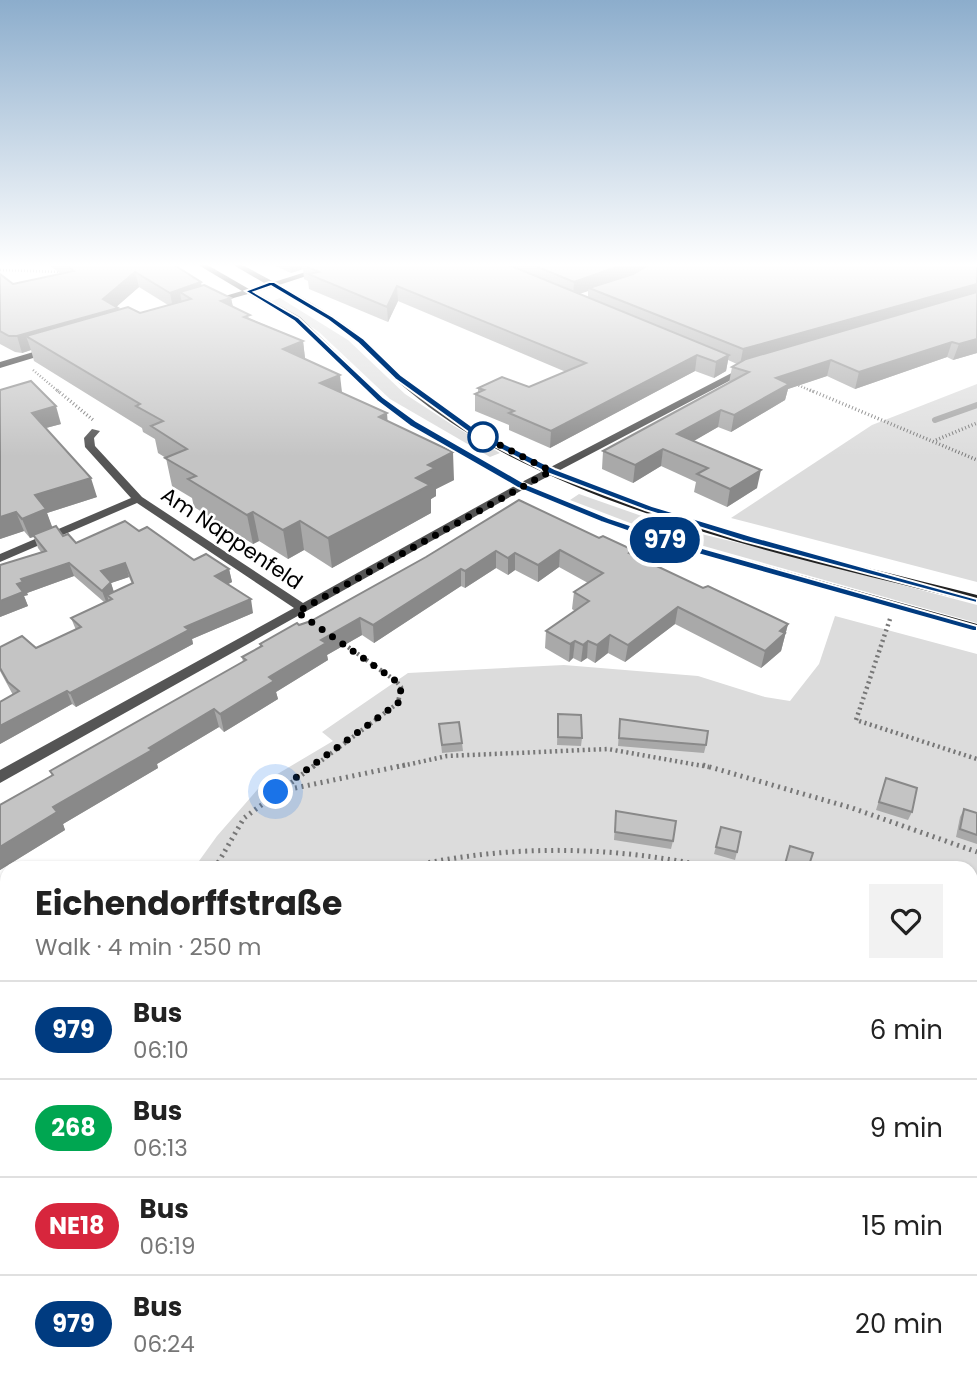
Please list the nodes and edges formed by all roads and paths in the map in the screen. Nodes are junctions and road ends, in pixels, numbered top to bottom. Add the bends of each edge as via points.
1 (306, 328) edge
2 (344, 328) edge
3 (58, 348) edge
4 (20, 359) junction
5 (763, 363) edge
6 (0, 365) edge
7 (727, 366) edge
8 (739, 371) junction
9 (792, 382) edge
10 (977, 423) edge
11 (95, 431) joint
12 (936, 440) junction
13 (977, 460) edge
14 (551, 471) junction
15 (522, 486) junction
16 (138, 499) junction
17 (0, 558) edge
18 (977, 599) edge
19 (895, 606) junction
20 (304, 609) junction
21 (977, 628) edge
22 (331, 636) edge
23 (977, 759) edge
24 (0, 777) edge
25 (276, 792) junction
26 (977, 852) edge
27 (219, 861) edge
28 (429, 861) edge
29 (686, 861) edge

1 - 15 main road via 413,424
2 - 14 main road via 398,377 474,432
3 - 4 main road
4 - 6 main road
4 - 11 path via 93,418
5 - 8 street
7 - 8 street
8 - 14 street
9 - 12 path
10 - 12 path
11 - 16 street, Am Nappenfeld via 89,438 90,447
12 - 13 path
14 - 15 street
14 - 18 main road via 734,535
15 - 19 main road via 677,544
15 - 20 street
16 - 17 street, Am Nappenfeld
16 - 20 street, Am Nappenfeld
19 - 21 main road
19 - 23 path via 856,720
20 - 24 street
22 - 25 path via 396,681 401,695 398,703
25 - 26 path via 447,756 608,749 696,763 852,808
25 - 27 path via 244,818
28 - 29 path via 486,852 593,849

